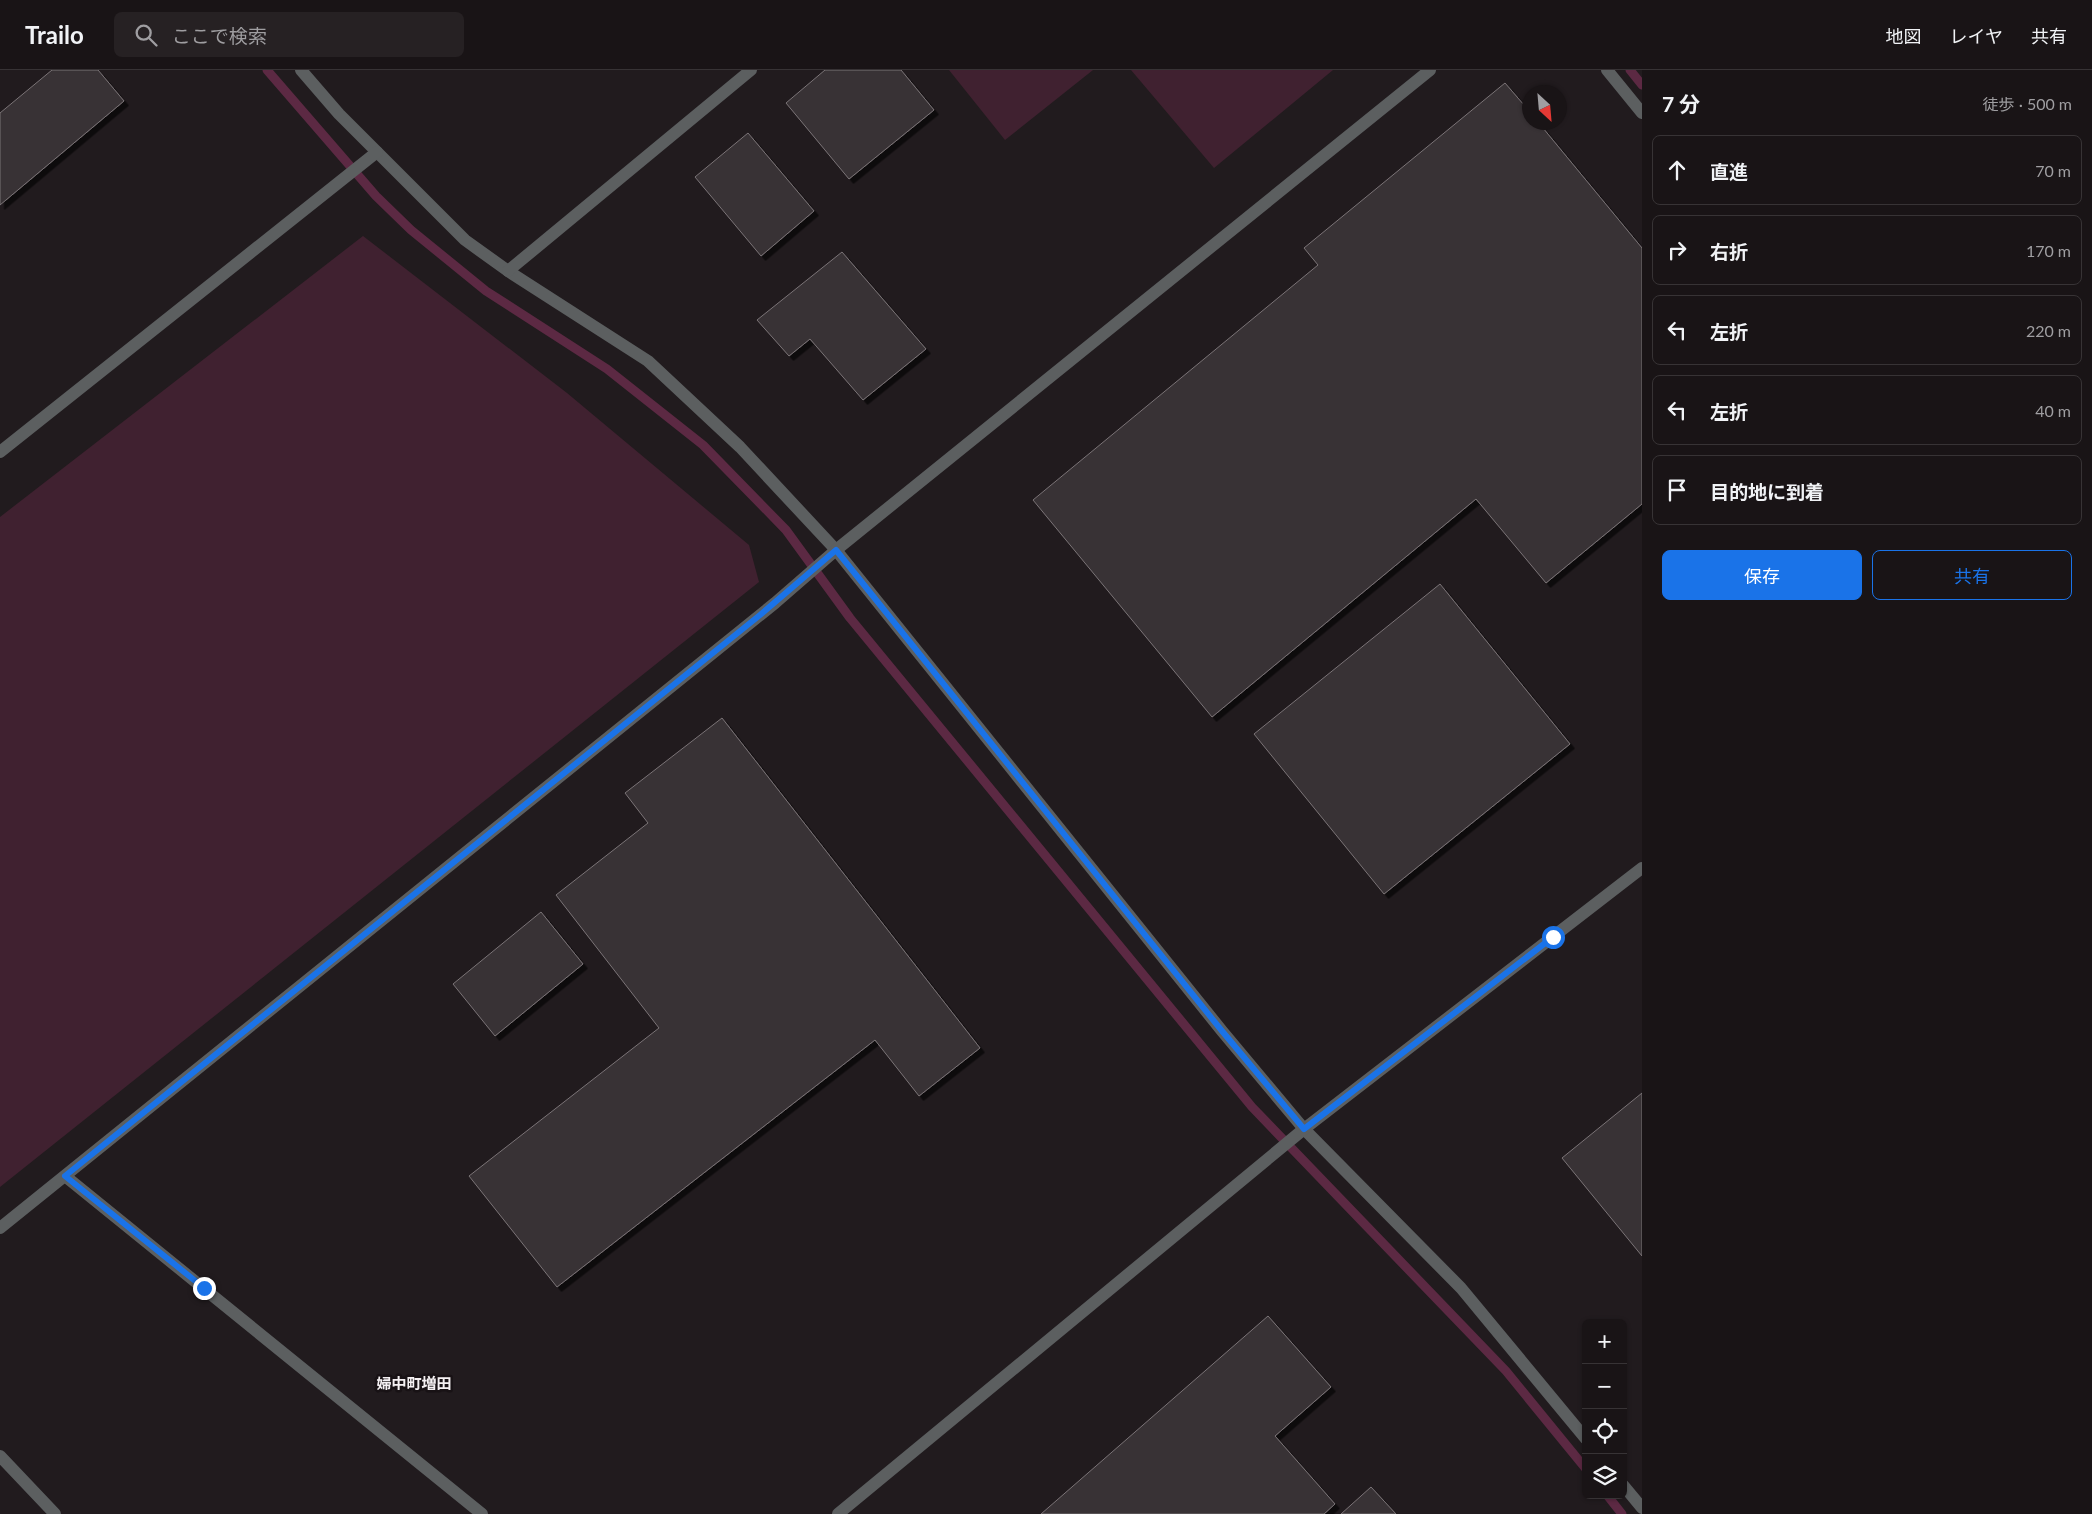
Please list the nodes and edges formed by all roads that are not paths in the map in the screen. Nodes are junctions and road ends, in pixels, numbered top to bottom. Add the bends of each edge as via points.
1 (301, 70) edge
2 (751, 70) edge
3 (1430, 70) edge
4 (1607, 70) edge
5 (1642, 113) edge
6 (377, 152) junction
7 (508, 271) junction
8 (0, 452) edge
9 (836, 550) junction
10 (1642, 868) edge
11 (1304, 1129) junction
12 (65, 1176) junction
13 (0, 1228) edge
14 (1582, 1434) edge
15 (0, 1456) edge
16 (1627, 1490) edge
17 (1642, 1508) edge
18 (55, 1514) edge
19 (482, 1514) edge
20 (838, 1514) edge

1 - 6 street
2 - 7 street
3 - 9 street
4 - 5 street
6 - 7 street via 465,240
6 - 8 street
7 - 9 street via 648,361 740,447
9 - 11 street
9 - 12 street via 760,615
10 - 11 street
11 - 14 street via 1461,1288
11 - 20 street
12 - 13 street
12 - 19 street
15 - 18 street
16 - 17 street

